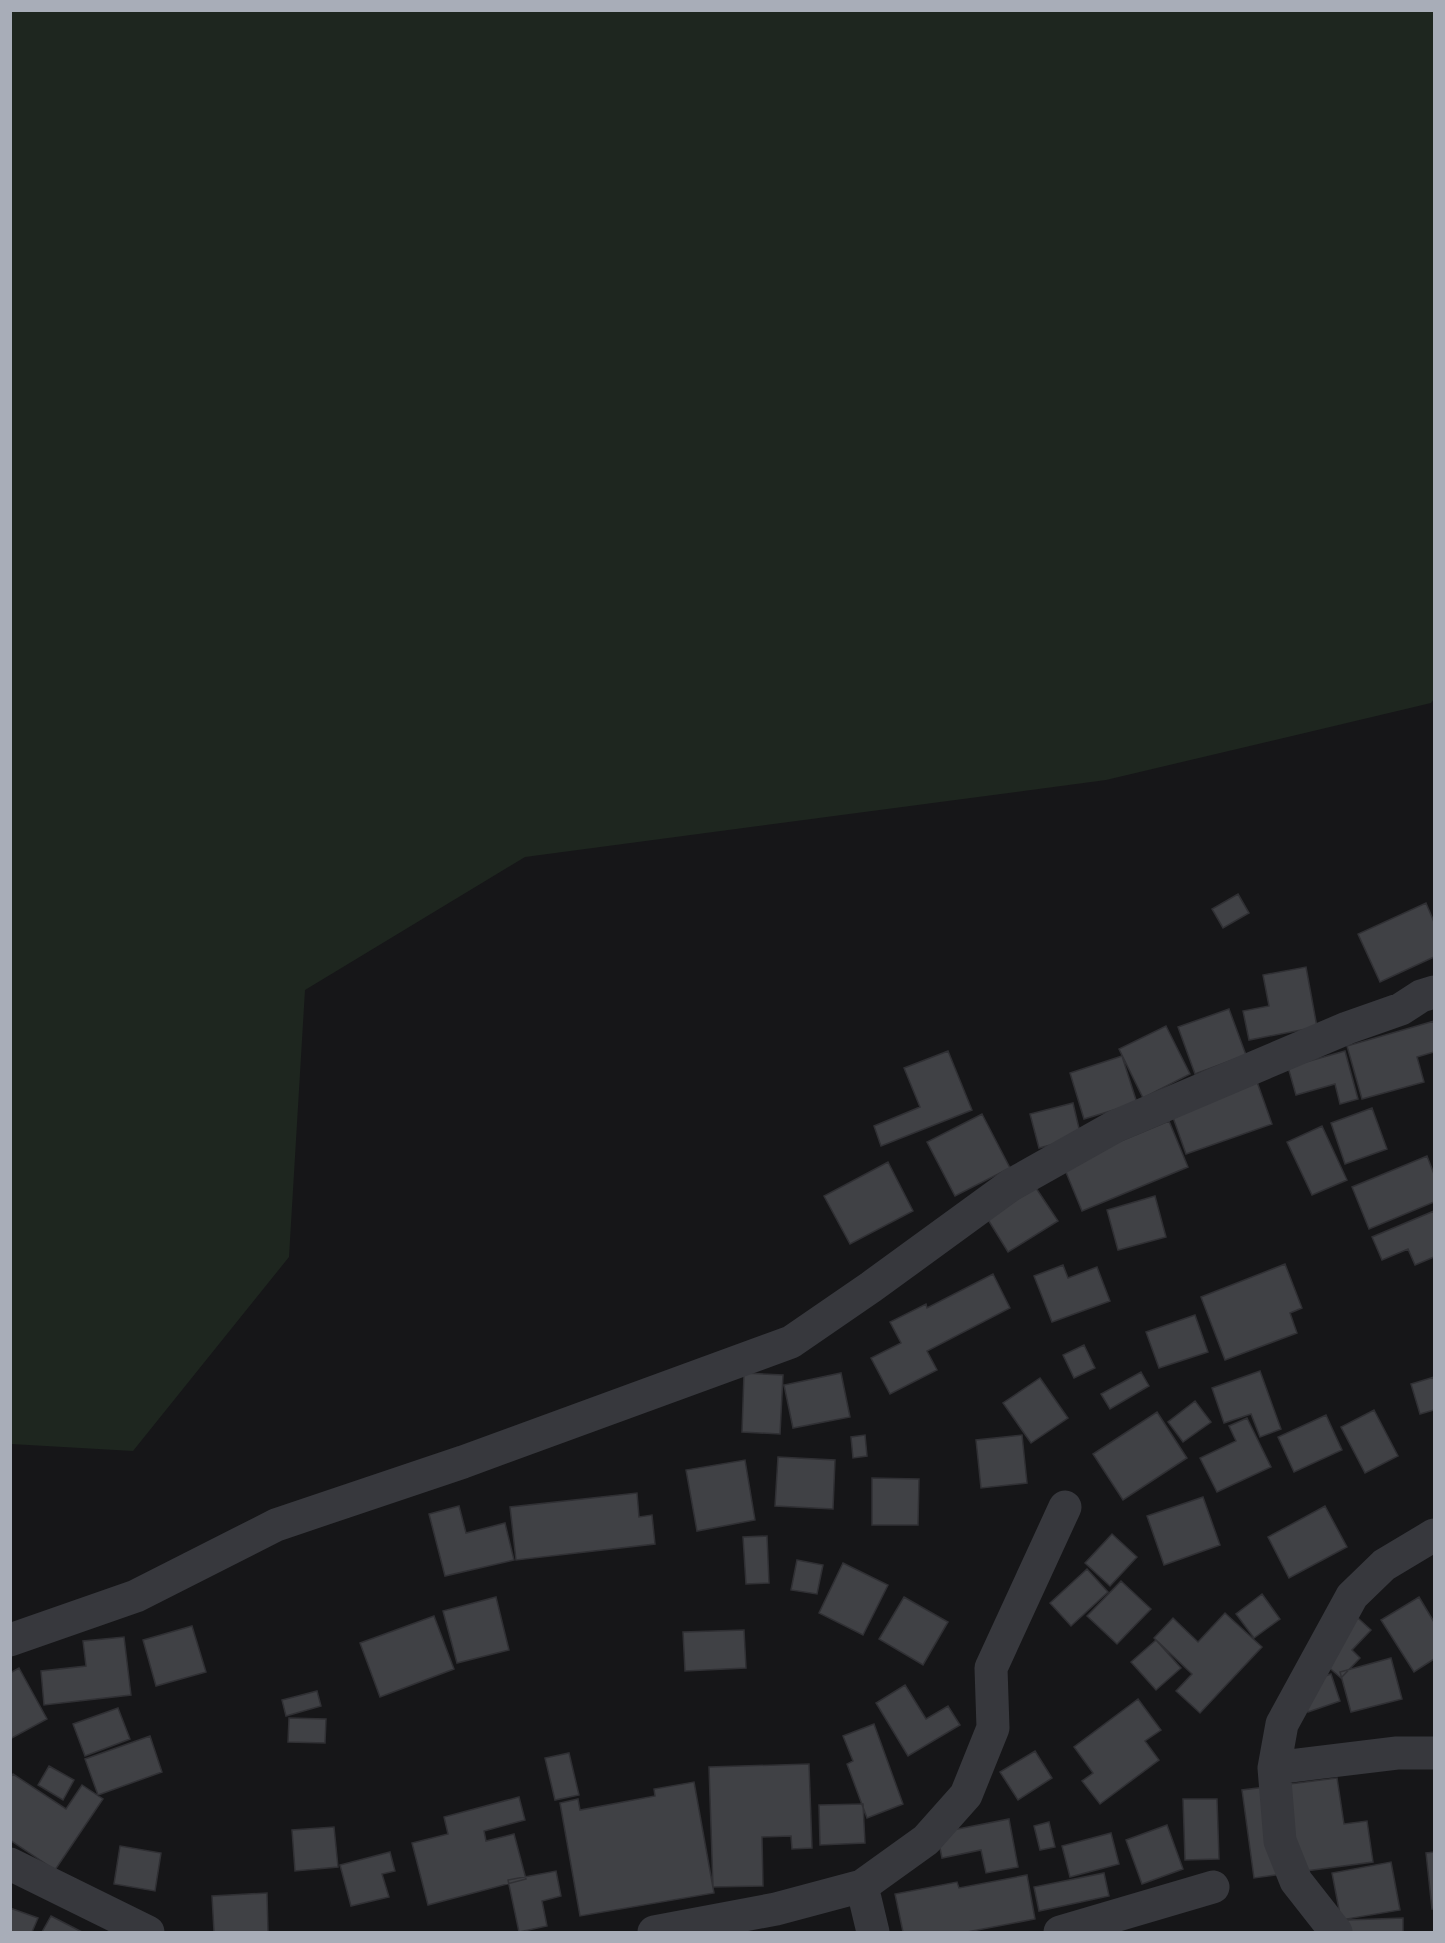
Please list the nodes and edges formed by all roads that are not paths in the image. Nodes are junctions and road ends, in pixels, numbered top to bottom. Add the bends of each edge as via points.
1 (1434, 992) edge
2 (1065, 1507) dead end
3 (1434, 1535) edge
4 (10, 1640) edge
5 (1434, 1753) edge
6 (1274, 1768) junction
7 (10, 1864) edge
8 (862, 1886) junction
9 (1214, 1887) dead end
10 (148, 1932) edge
11 (654, 1932) edge
12 (873, 1932) edge
13 (1060, 1932) edge
14 (1336, 1932) edge

1 - 4 street via 1116,1126 1011,1185 791,1342 276,1525 136,1596
2 - 8 street via 991,1668 993,1728 966,1795 926,1840
3 - 6 street via 1384,1564 1352,1596 1282,1724
5 - 6 street via 1397,1753
6 - 14 street via 1280,1841 1296,1881
7 - 10 street
8 - 11 street via 776,1909
8 - 12 street
9 - 13 street

